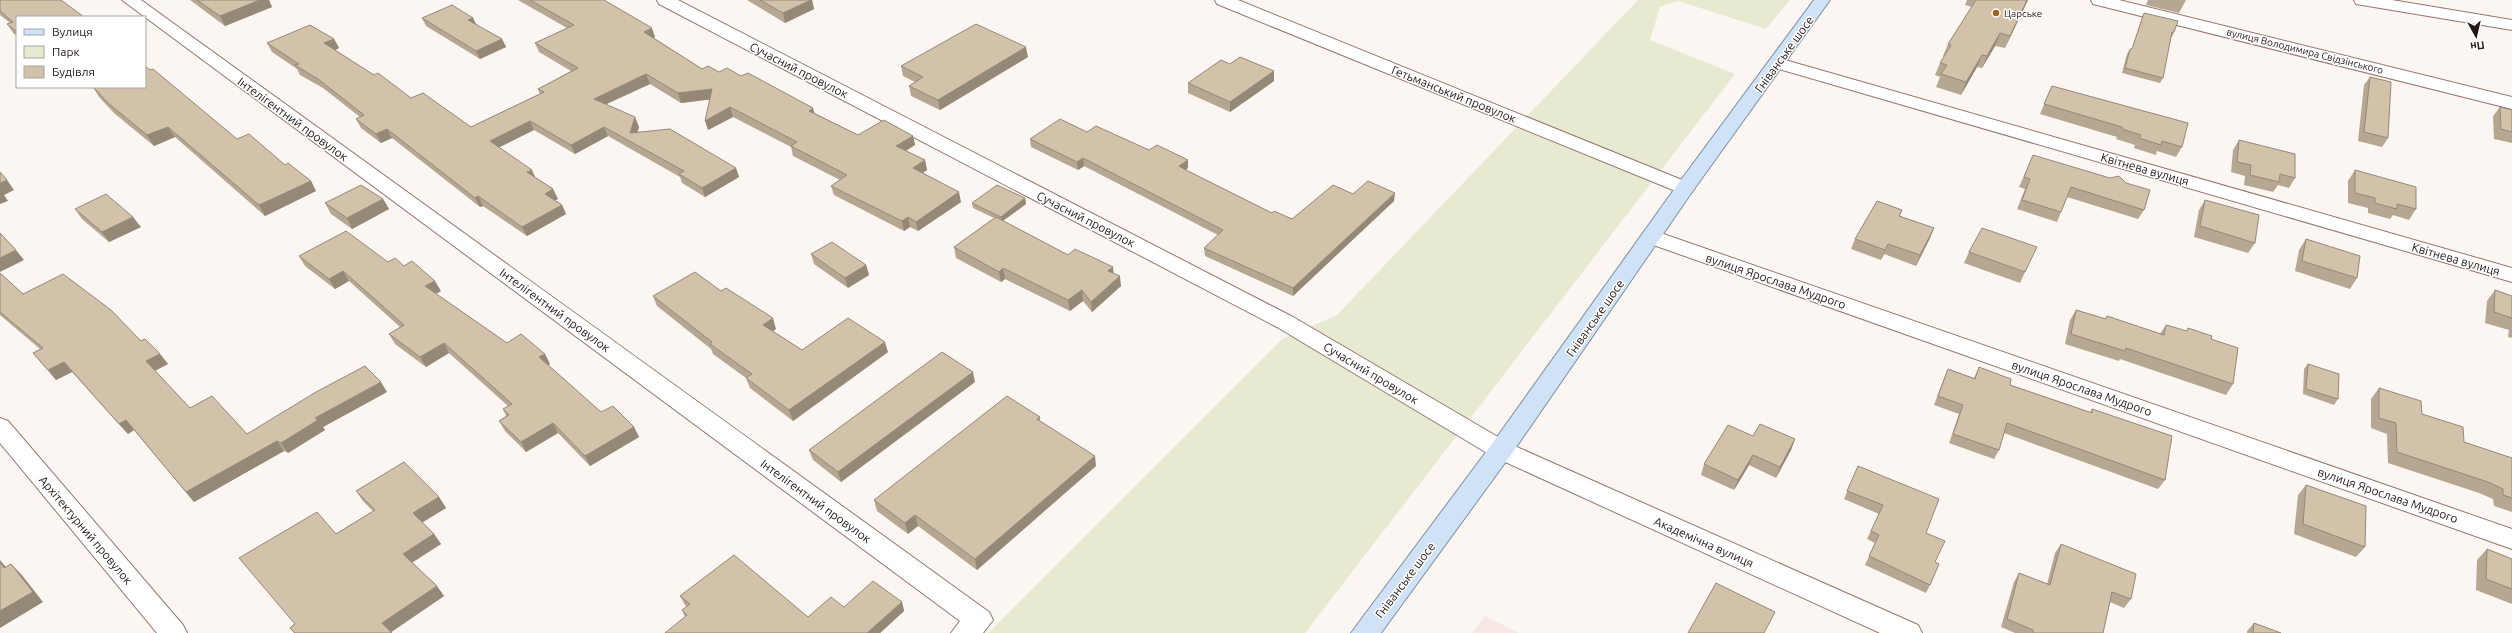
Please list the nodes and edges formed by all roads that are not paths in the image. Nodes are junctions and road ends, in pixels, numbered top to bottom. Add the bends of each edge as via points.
1 (130, 0) edge
2 (665, 0) edge
3 (1223, 0) edge
4 (1822, 0) edge
5 (2099, 0) edge
6 (2362, 0) edge
7 (2512, 25) edge
8 (1778, 63) junction
9 (2512, 103) edge
10 (1684, 188) junction
11 (1652, 238) junction
12 (2512, 275) edge
13 (0, 427) edge
14 (1501, 450) junction
15 (2512, 539) edge
16 (972, 627) edge
17 (173, 633) edge
18 (1365, 633) edge
19 (1908, 633) edge

1 - 16 street, Інтелігентний провулок
2 - 14 street, Сучасний провулок via 1285,322
3 - 10 street, Гетьманський провулок
4 - 8 main road, Гніванське шосе
5 - 9 street, вулиця Володимира Свідзінського
6 - 7 street
8 - 10 main road, Гніванське шосе
8 - 12 street, Квітнева вулиця
10 - 11 main road, Гніванське шосе
11 - 14 main road, Гніванське шосе
11 - 15 street, вулиця Ярослава Мудрого
13 - 17 street, Архітектурний провулок
14 - 18 main road, Гніванське шосе
14 - 19 street, Академічна вулиця

